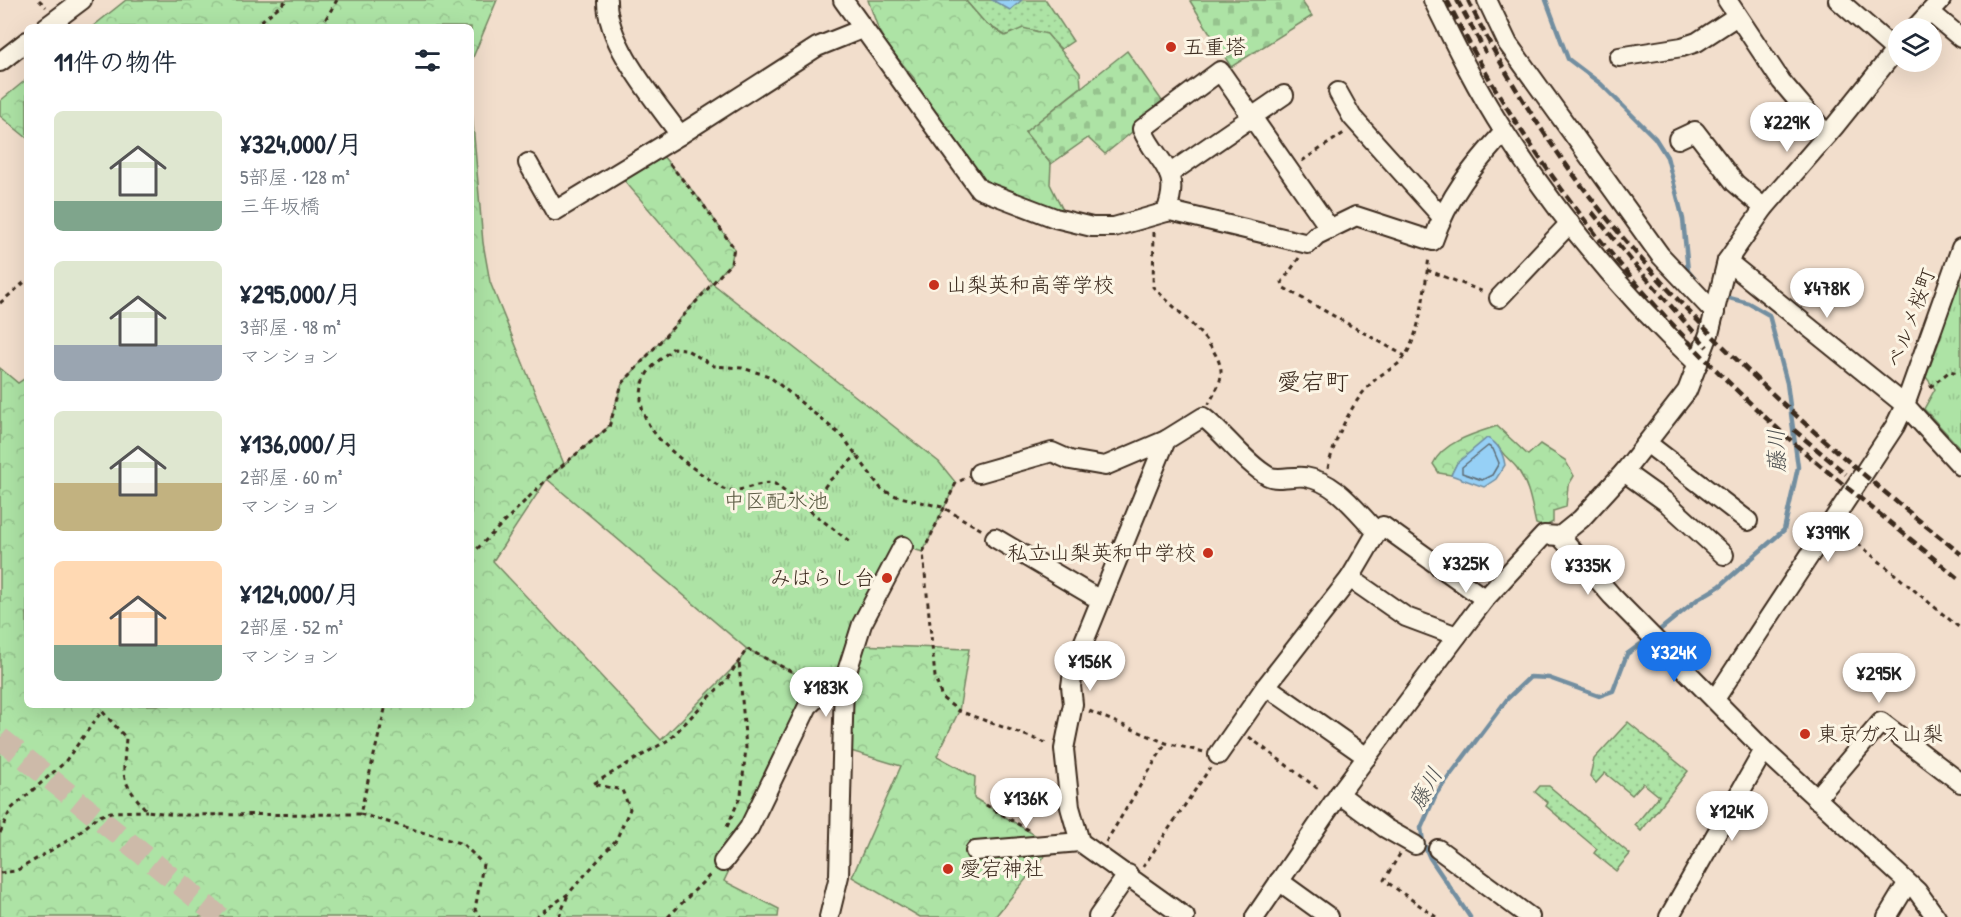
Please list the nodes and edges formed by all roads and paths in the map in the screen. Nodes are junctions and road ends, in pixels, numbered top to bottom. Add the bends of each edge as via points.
1 (82, 0) edge
2 (287, 0) edge
3 (337, 0) edge
4 (607, 0) edge
5 (843, 0) edge
6 (1433, 0) edge
7 (1487, 0) edge
8 (1727, 0) edge
9 (1838, 0) edge
10 (1935, 6) edge
11 (1737, 16) junction
12 (1924, 18) edge
13 (50, 24) edge
14 (258, 24) edge
15 (323, 24) edge
16 (862, 29) junction
17 (1961, 38) edge
18 (1888, 41) edge
19 (24, 43) edge
20 (1619, 57) dead end
21 (1888, 59) edge
22 (0, 62) edge
23 (1338, 93) dead end
24 (1284, 96) dead end
25 (1251, 119) junction
26 (1358, 124) junction
27 (1504, 132) junction
28 (680, 135) junction
29 (1827, 135) junction
30 (1678, 139) dead end
31 (656, 148) junction
32 (528, 163) dead end
33 (1287, 171) junction
34 (1169, 174) junction
35 (1764, 208) junction
36 (1161, 213) junction
37 (1441, 216) junction
38 (1570, 223) junction
39 (1330, 229) junction
40 (1433, 241) junction
41 (1308, 244) junction
42 (1961, 248) edge
43 (1727, 261) junction
44 (1427, 270) junction
45 (24, 283) edge
46 (1499, 298) joint
47 (0, 303) edge
48 (1716, 309) junction
49 (1405, 356) junction
50 (1698, 364) junction
51 (1961, 374) edge
52 (1932, 385) dead end
53 (1905, 405) junction
54 (1203, 417) junction
55 (1166, 440) junction
56 (1647, 443) junction
57 (857, 455) junction
58 (1961, 466) edge
59 (1624, 472) junction
60 (979, 473) dead end
61 (1326, 481) junction
62 (956, 483) dead end
63 (942, 507) junction
64 (808, 509) junction
65 (1748, 521) dead end
66 (1833, 523) junction
67 (1377, 532) junction
68 (1560, 536) junction
69 (994, 538) joint
70 (849, 541) dead end
71 (903, 546) dead end
72 (474, 552) edge
73 (1724, 555) dead end
74 (1350, 578) junction
75 (1485, 599) junction
76 (1100, 600) junction
77 (1961, 628) edge
78 (1457, 636) junction
79 (739, 662) junction
80 (844, 681) junction
81 (1266, 686) junction
82 (826, 689) junction
83 (1715, 699) junction
84 (1073, 704) junction
85 (101, 708) edge
86 (385, 708) edge
87 (102, 711) junction
88 (1238, 729) junction
89 (1166, 743) junction
90 (1064, 749) junction
91 (1764, 750) junction
92 (1218, 755) junction
93 (1367, 757) junction
94 (1961, 783) edge
95 (1337, 798) junction
96 (1816, 799) junction
97 (986, 805) dead end
98 (147, 812) junction
99 (360, 814) junction
100 (0, 833) edge
101 (724, 835) dead end
102 (1080, 842) junction
103 (1411, 843) joint
104 (1053, 844) junction
105 (1438, 849) dead end
106 (975, 851) dead end
107 (1099, 855) junction
108 (723, 862) joint
109 (0, 873) edge
110 (1131, 877) junction
111 (1279, 881) junction
112 (1907, 884) junction
113 (568, 894) junction
114 (1260, 915) edge
115 (482, 917) edge
116 (535, 917) edge
117 (559, 917) edge
118 (668, 917) edge
119 (829, 917) edge
120 (1098, 917) edge
121 (1185, 917) edge
122 (1329, 917) edge
123 (1436, 917) edge
124 (1530, 917) edge
125 (1669, 917) edge
126 (1887, 917) edge
127 (1936, 917) edge

1 - 13 street
2 - 14 path
3 - 15 path
4 - 28 street via 606,13 614,35 648,92
5 - 16 street
6 - 27 street via 1473,81
7 - 48 street via 1508,44 1660,255
8 - 11 street
9 - 18 street
10 - 12 street
10 - 17 street
11 - 20 street via 1697,42
11 - 29 street via 1781,81
16 - 28 street via 817,47
16 - 36 street via 979,189 1055,218 1092,226 1114,227
19 - 22 street
21 - 29 street
23 - 26 street
24 - 25 street
25 - 33 street
25 - 34 street
25 - 34 street via 1220,71 1142,129
26 - 33 path
26 - 37 street
27 - 37 street via 1468,171
27 - 38 street
28 - 31 street
29 - 35 street
30 - 35 street via 1695,131 1735,183
31 - 32 street via 555,211
31 - 72 path via 702,202 734,248 731,263 622,384 609,427 551,475
33 - 39 street
34 - 36 street via 1171,198
35 - 43 street
36 - 41 street
36 - 54 path via 1154,287 1207,342 1221,363 1221,376
37 - 40 street
38 - 46 street
38 - 50 street via 1651,321
39 - 40 street via 1356,216
39 - 41 street
40 - 44 path
41 - 49 path via 1285,276 1284,288
42 - 53 street, ベルメ桜町
43 - 48 street
43 - 53 street
44 - 46 path
44 - 49 path via 1414,334
45 - 47 path
48 - 50 street
49 - 61 path via 1376,378 1351,412 1332,446
50 - 56 street via 1687,391
51 - 52 path via 1950,371
53 - 58 street
53 - 66 street, ベルメ桜町
54 - 55 street
54 - 61 street via 1271,477 1302,476
55 - 60 street via 1105,466 1070,460 1052,452
55 - 76 street
56 - 59 street
56 - 65 street
57 - 63 path via 882,490
57 - 64 path via 829,481
57 - 64 path via 843,436 769,376 742,368 714,366 685,349 673,348 645,377 641,402 663,445 723,489 734,492 776,484
59 - 68 street
59 - 73 street via 1666,502
61 - 67 street
62 - 63 path
63 - 69 path
63 - 90 path via 923,552 935,677 942,698 959,711
64 - 70 path
66 - 77 path
66 - 83 street, ベルメ桜町
67 - 74 street
67 - 75 street via 1383,526
68 - 75 street via 1544,535
68 - 83 street via 1612,596
69 - 76 street
71 - 80 street via 862,624
74 - 78 street via 1406,617
74 - 81 street
75 - 78 street
76 - 84 street via 1074,666
78 - 93 street
79 - 82 path via 747,649
79 - 101 path via 746,748 741,795
79 - 113 path via 670,739 593,784 622,790 630,808 616,840
80 - 82 street
80 - 119 street via 839,876
81 - 88 street
81 - 93 street
82 - 108 street via 808,706 749,828
83 - 91 street
84 - 89 path
84 - 90 street
85 - 87 path
86 - 99 path
87 - 98 path via 126,738 122,772 126,786
87 - 100 path via 64,763 11,809
88 - 92 street
88 - 95 path
89 - 92 path
89 - 107 path
90 - 102 street via 1070,807
91 - 96 street
91 - 125 street
92 - 110 path
93 - 95 street
94 - 96 street via 1881,722
95 - 103 street
95 - 111 street
96 - 112 street
97 - 104 path
98 - 99 path
98 - 109 path via 111,812 96,817 77,835 16,871
99 - 115 path via 463,844 483,864 475,910
102 - 104 street
102 - 107 street
103 - 123 path via 1384,880
104 - 106 street
105 - 124 street
107 - 110 street
108 - 118 path
110 - 120 street
110 - 121 street
111 - 114 street
111 - 122 street
112 - 126 street
112 - 127 street
113 - 116 path
113 - 117 path

